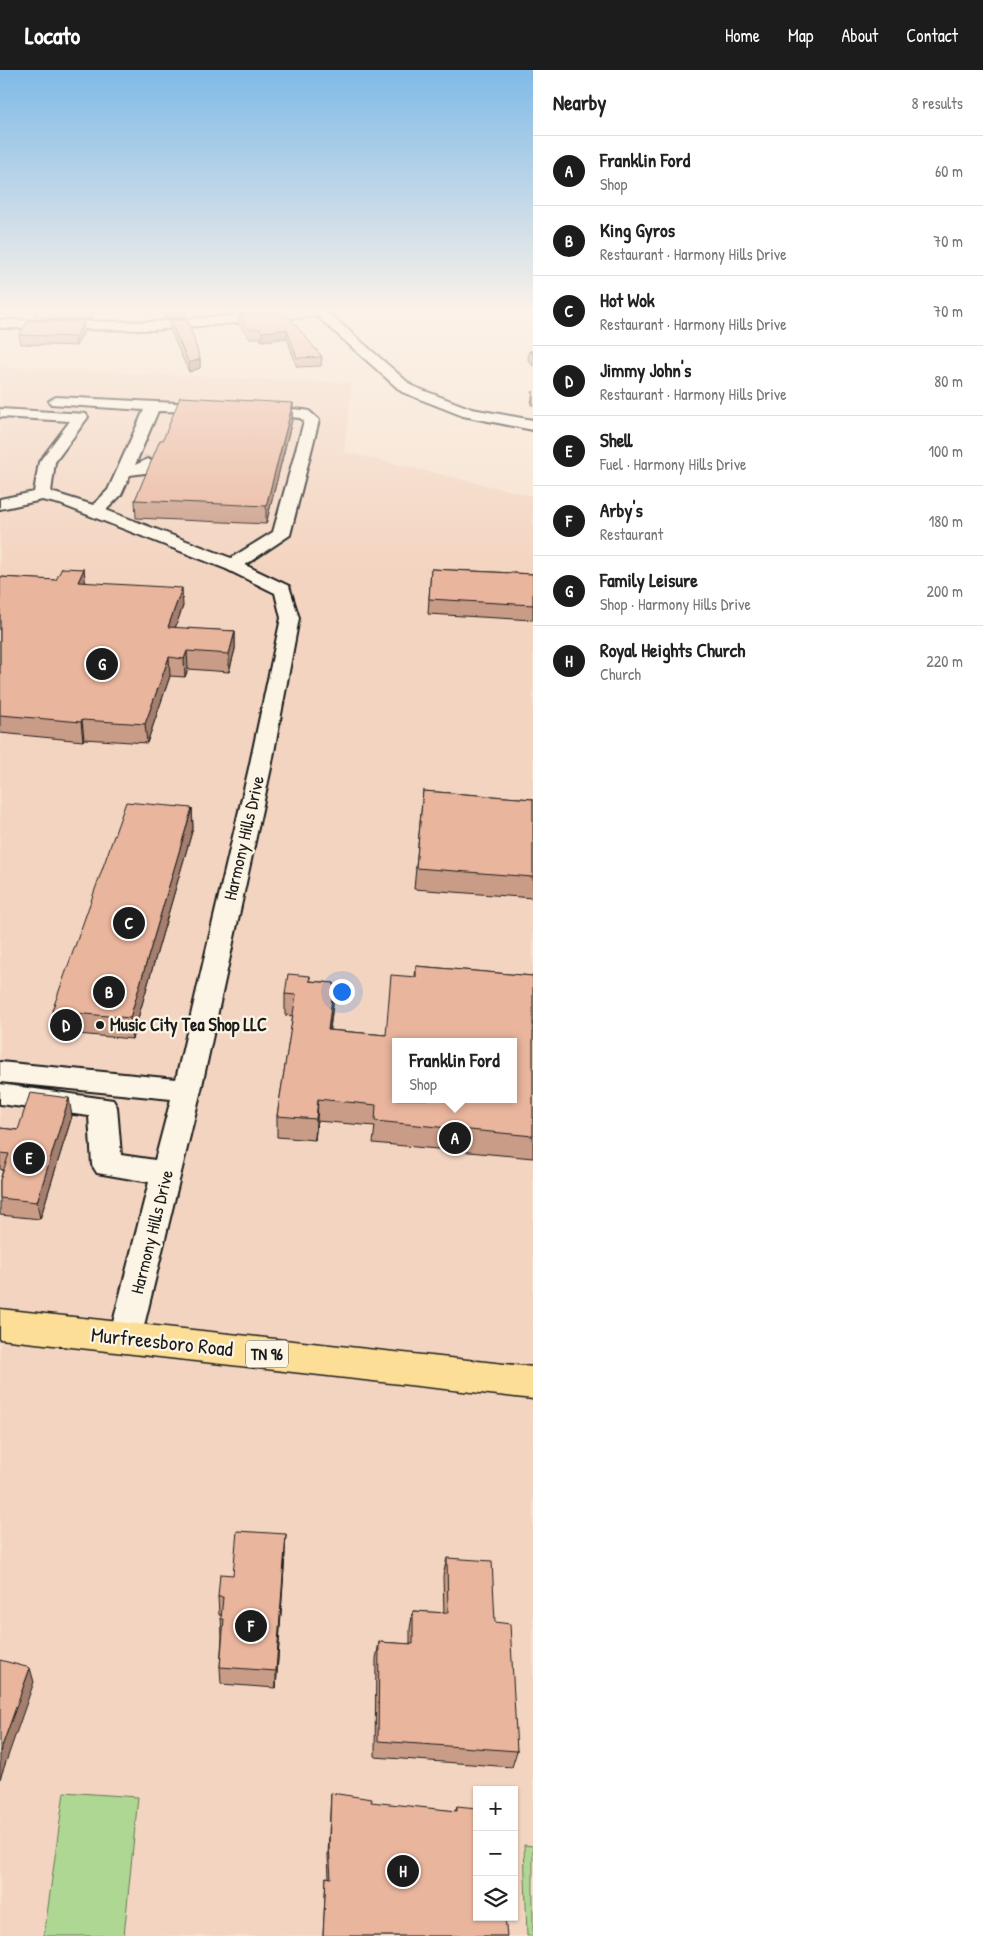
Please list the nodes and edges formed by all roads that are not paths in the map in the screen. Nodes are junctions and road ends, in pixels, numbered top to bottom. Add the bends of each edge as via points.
1 (424, 396) edge
2 (45, 400) dead end
3 (153, 406) junction
4 (86, 410) junction
5 (0, 413) edge
6 (533, 425) edge
7 (135, 446) junction
8 (124, 471) junction
9 (42, 495) junction
10 (0, 504) edge
11 (95, 512) junction
12 (232, 564) junction
13 (0, 1072) edge
14 (187, 1090) junction
15 (0, 1094) edge
16 (108, 1095) junction
17 (166, 1174) junction
18 (0, 1324) edge
19 (125, 1338) junction
20 (533, 1383) edge

1 - 6 street via 468,412
2 - 4 street
3 - 4 street
3 - 7 street
3 - 12 street via 304,414 312,420 281,536
4 - 5 street
4 - 9 street via 47,462
7 - 8 street
7 - 8 street via 152,453 146,468
8 - 11 street via 115,492
9 - 10 street
9 - 11 street, Harmony Hills Drive
11 - 12 street, Harmony Hills Drive
12 - 14 street, Harmony Hills Drive via 283,590 290,618 260,768
13 - 16 street
14 - 16 street
14 - 17 street, Harmony Hills Drive
15 - 16 street
16 - 17 street via 107,1165
17 - 19 street, Harmony Hills Drive
18 - 19 highway, Murfreesboro Road / TN 96
19 - 20 highway, Murfreesboro Road / TN 96

